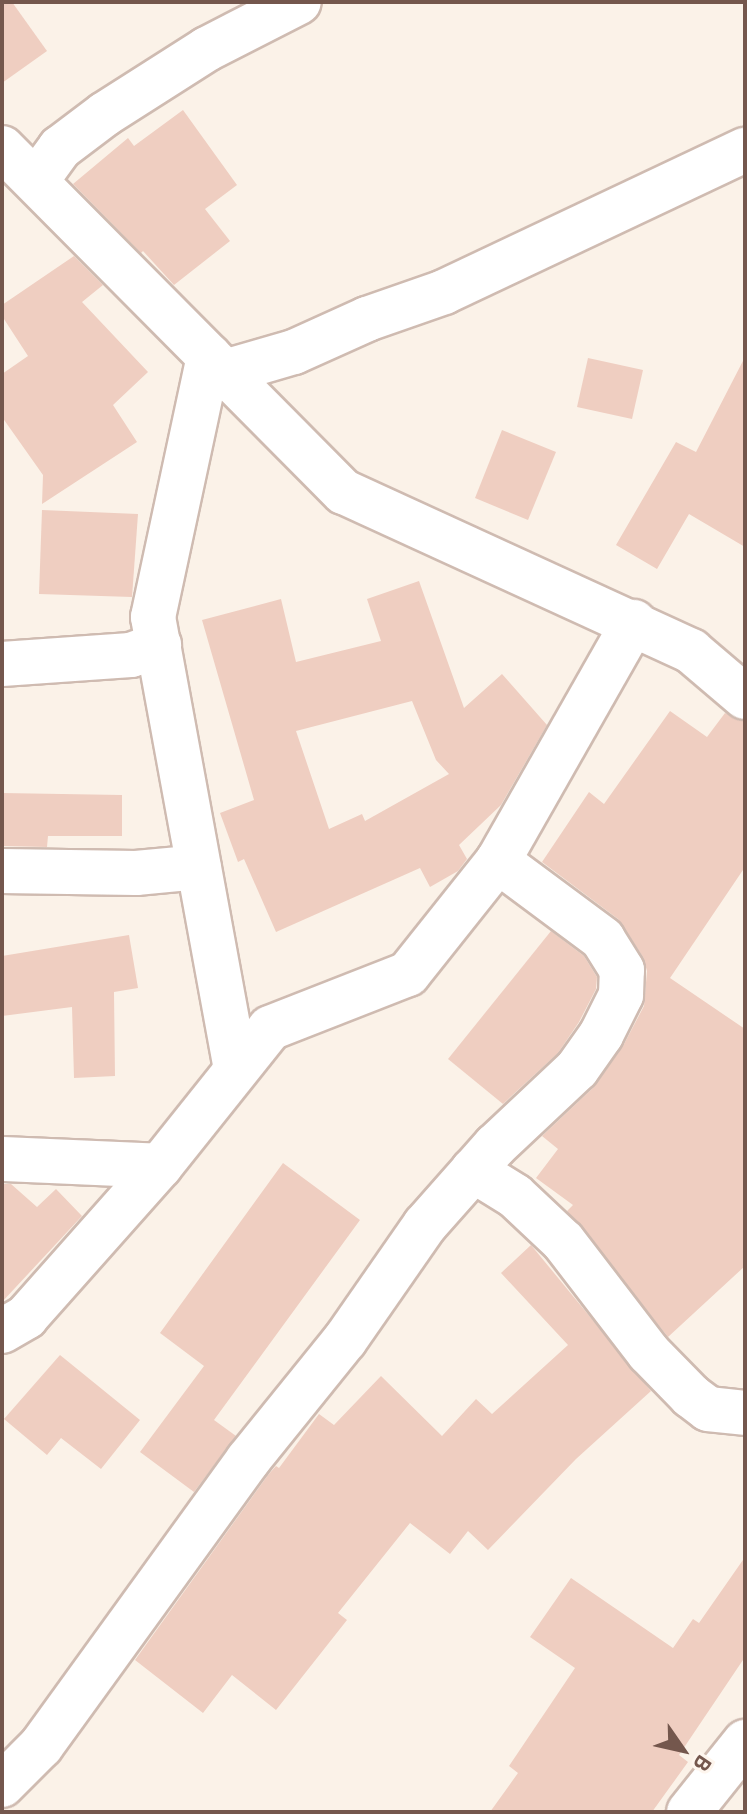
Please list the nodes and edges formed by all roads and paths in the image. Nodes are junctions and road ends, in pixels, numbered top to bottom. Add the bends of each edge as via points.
1 (299, 2) edge
2 (2, 148) edge
3 (745, 150) edge
4 (36, 181) junction
5 (217, 364) junction
6 (634, 622) junction
7 (159, 645) junction
8 (2, 664) edge
9 (745, 697) edge
10 (498, 861) junction
11 (199, 867) junction
12 (2, 871) edge
13 (236, 1068) junction
14 (2, 1159) edge
15 (160, 1166) junction
16 (473, 1170) junction
17 (2, 1331) edge
18 (745, 1413) edge
19 (745, 1742) edge
20 (2, 1785) edge
21 (689, 1812) edge

1 - 4 street via 207,49 105,114 60,148
2 - 4 street
3 - 5 street via 444,292 294,352
4 - 5 street
5 - 6 street via 344,492
5 - 7 street via 153,617
6 - 9 street via 691,651
6 - 10 street
7 - 8 street via 131,655
7 - 11 street
10 - 13 street via 408,974 270,1028
10 - 16 street via 603,939 622,970 621,995 577,1069
11 - 12 street via 136,873
11 - 13 street
13 - 15 street
14 - 15 street
15 - 17 street via 26,1317
16 - 18 street via 515,1196 563,1241 649,1353 691,1396 708,1409
16 - 20 street via 425,1225 345,1340 248,1460 41,1746
19 - 21 street

